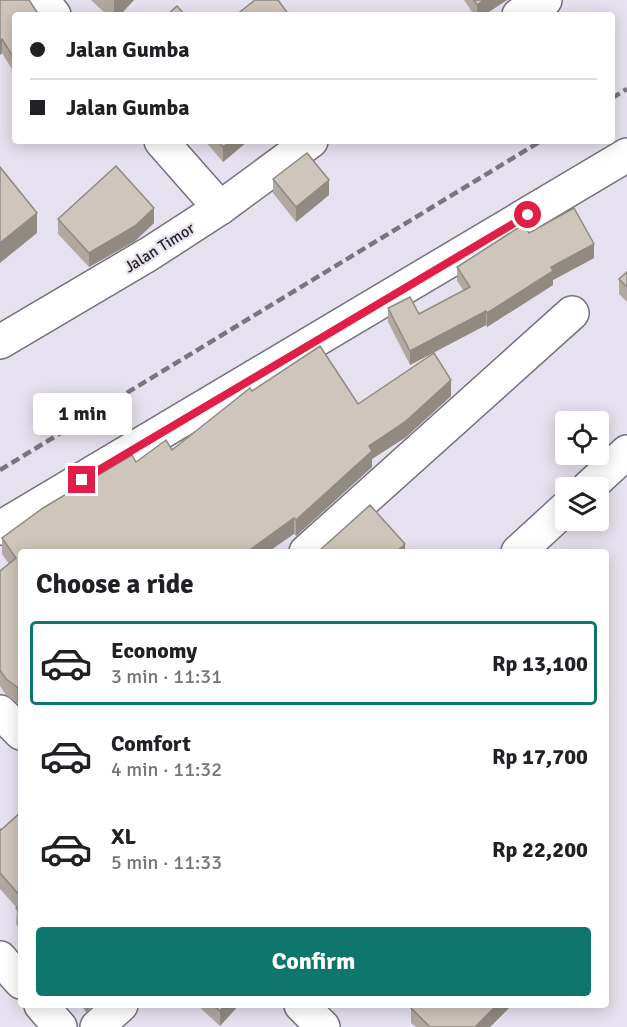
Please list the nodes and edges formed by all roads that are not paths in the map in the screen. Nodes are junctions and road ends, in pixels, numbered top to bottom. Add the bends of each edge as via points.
1 (42, 0) edge
2 (545, 0) edge
3 (52, 12) edge
4 (524, 12) edge
5 (164, 144) edge
6 (307, 144) edge
7 (627, 155) edge
8 (220, 208) junction
9 (572, 313) dead end
10 (0, 342) edge
11 (627, 452) edge
12 (600, 477) edge
13 (555, 518) edge
14 (0, 528) edge
15 (309, 549) edge
16 (521, 549) edge
17 (0, 712) edge
18 (18, 730) edge
19 (0, 958) edge
20 (18, 979) edge
21 (44, 1008) edge
22 (118, 1008) edge
23 (304, 1008) edge
24 (60, 1027) edge
25 (98, 1027) edge
26 (323, 1027) edge

1 - 3 street
2 - 4 street
5 - 8 street
6 - 8 street, Jalan Timor
7 - 14 street
8 - 10 street, Jalan Timor
9 - 15 street
11 - 12 street
13 - 16 street
17 - 18 street
19 - 20 street
21 - 24 street
22 - 25 street
23 - 26 street

